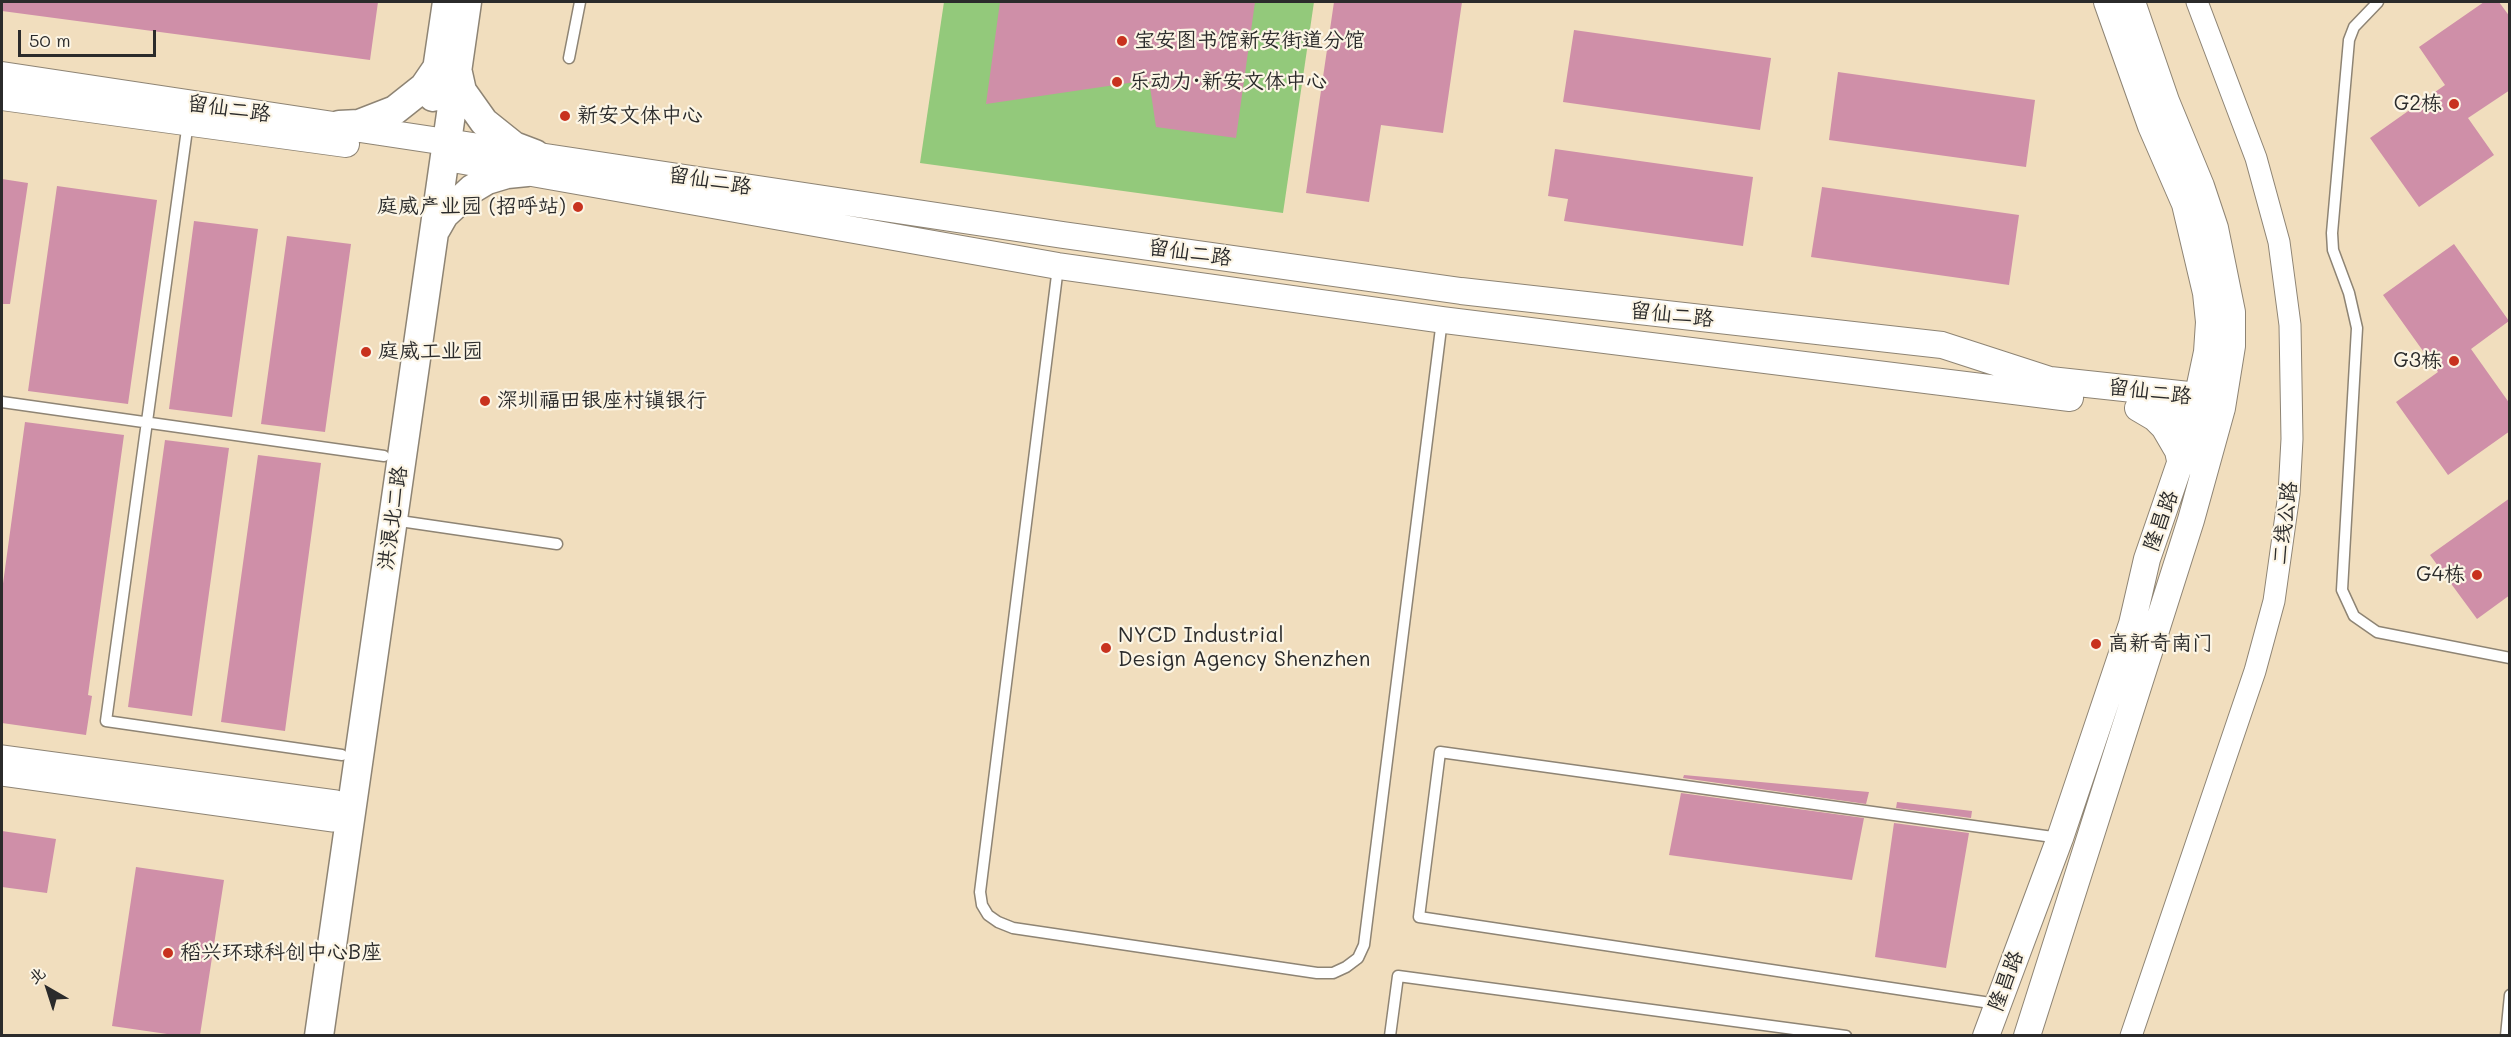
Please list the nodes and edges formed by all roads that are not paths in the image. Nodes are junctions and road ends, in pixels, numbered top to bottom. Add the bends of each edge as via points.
1 (447, 2) edge
2 (467, 2) edge
3 (580, 2) edge
4 (2107, 2) edge
5 (2132, 2) edge
6 (2197, 2) edge
7 (2378, 2) edge
8 (569, 58) dead end
9 (447, 70) junction
10 (2, 75) edge
11 (2, 97) edge
12 (188, 122) junction
13 (339, 125) junction
14 (436, 148) junction
15 (531, 163) junction
16 (434, 233) junction
17 (1058, 266) junction
18 (1443, 320) junction
19 (1955, 350) junction
20 (1947, 383) junction
21 (2, 402) edge
22 (2196, 405) junction
23 (2132, 406) junction
24 (2222, 408) junction
25 (147, 422) junction
26 (384, 456) junction
27 (2181, 465) junction
28 (393, 520) junction
29 (556, 544) dead end
30 (2510, 658) edge
31 (342, 755) junction
32 (2, 756) edge
33 (2, 775) edge
34 (340, 812) junction
35 (2060, 838) junction
36 (2510, 995) edge
37 (1997, 1004) junction
38 (304, 1035) edge
39 (319, 1035) edge
40 (1390, 1035) edge
41 (1846, 1035) edge
42 (1986, 1035) edge
43 (2026, 1035) edge
44 (2131, 1035) edge
45 (2506, 1035) edge

1 - 9 main road, 洪浪北二路
2 - 9 main road, 洪浪北二路
3 - 8 lane
4 - 22 street, 隆昌路 via 2151,126 2185,204 2199,254 2209,322
5 - 24 street, 隆昌路 via 2201,186 2227,280 2232,346
6 - 44 street, 二线公路 via 2256,158 2279,243 2290,325 2289,494 2274,601 2255,671
7 - 30 lane via 2354,27 2349,40 2332,233 2333,250 2357,328 2342,590 2354,616 2377,632
9 - 13 main road via 395,110 359,124
9 - 14 main road, 洪浪北二路
9 - 15 main road via 484,122
10 - 13 street, 留仙二路
11 - 12 street, 留仙二路
12 - 14 street, 留仙二路
12 - 25 lane
13 - 14 street, 留仙二路
14 - 15 street, 留仙二路
14 - 16 main road, 洪浪北二路
14 - 26 main road, 洪浪北二路
15 - 16 main road via 472,189 444,214
15 - 17 street, 留仙二路
15 - 19 street, 留仙二路 via 1461,291 1942,345
16 - 28 main road, 洪浪北二路
17 - 18 street, 留仙二路
17 - 18 lane via 980,892 982,905 988,915 1012,928 1305,971 1333,973 1358,958 1364,945
18 - 20 street, 留仙二路
19 - 20 street
19 - 22 street, 留仙二路 via 2050,380
20 - 23 street, 留仙二路
21 - 25 lane
22 - 23 street, 留仙二路
22 - 24 street, 留仙二路
22 - 27 street, 隆昌路
23 - 27 street via 2164,427
24 - 43 street, 隆昌路 via 2191,520
25 - 26 lane
25 - 31 lane via 106,721
26 - 31 main road, 洪浪北二路
27 - 35 street, 隆昌路 via 2147,558 2132,624
28 - 29 lane
28 - 34 main road, 洪浪北二路
31 - 34 main road, 洪浪北二路
32 - 34 street
33 - 34 street
34 - 38 main road, 洪浪北二路
34 - 39 main road, 洪浪北二路
35 - 37 street, 隆昌路
35 - 37 lane via 1440,752 1419,917
36 - 45 lane
37 - 42 street, 隆昌路
40 - 41 lane via 1398,976

